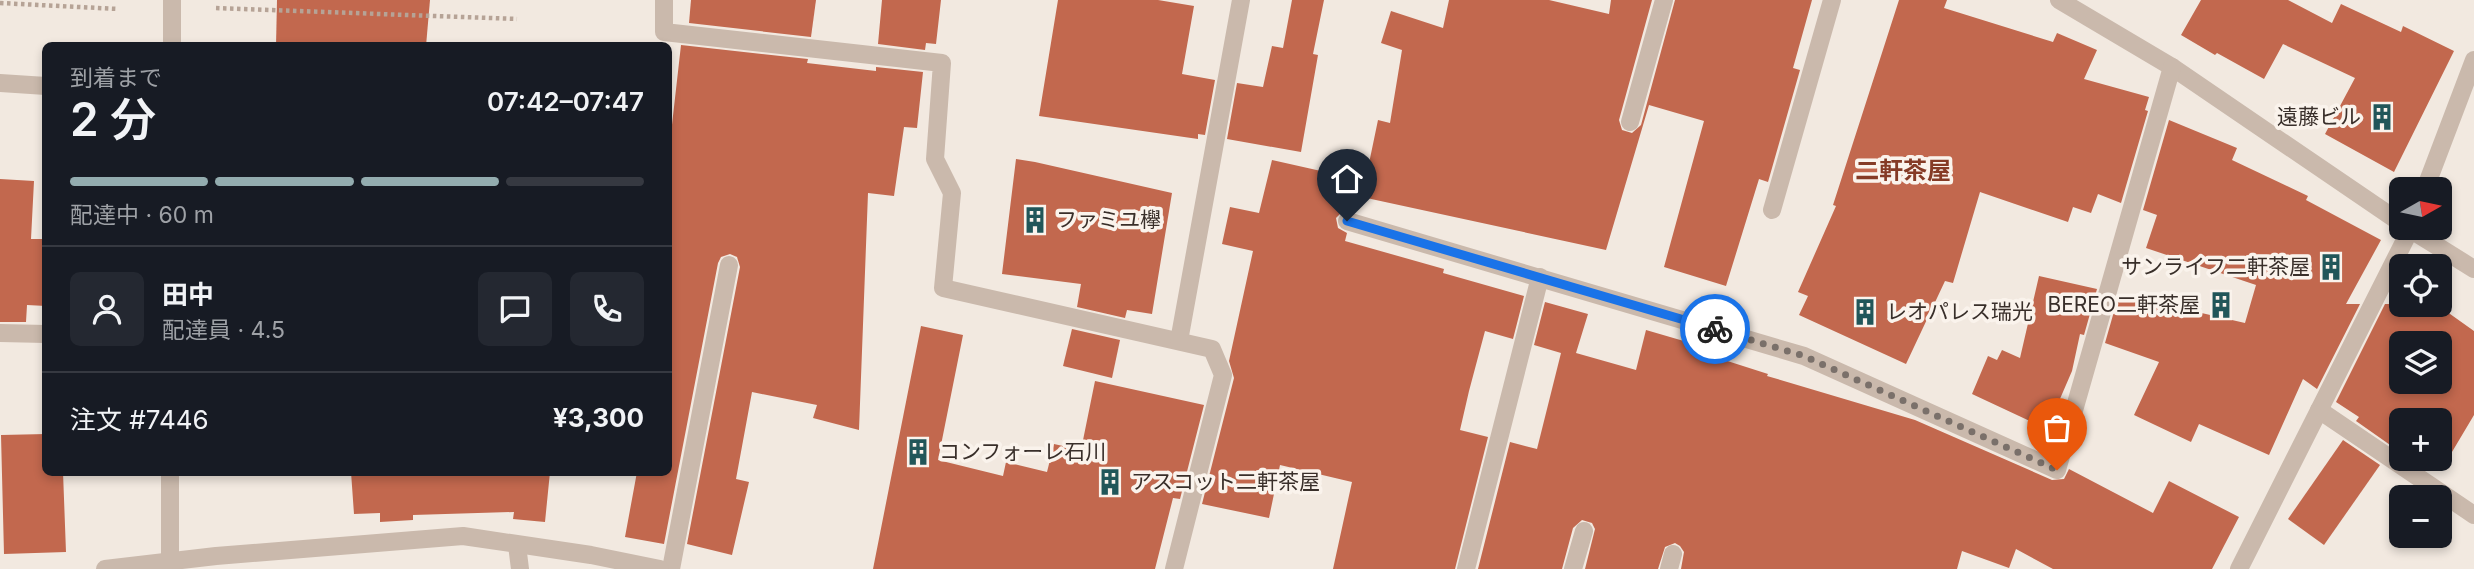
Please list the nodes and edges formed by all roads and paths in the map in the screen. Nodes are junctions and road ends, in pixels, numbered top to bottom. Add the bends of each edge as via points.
1 (172, 0) edge
2 (664, 0) edge
3 (1241, 0) edge
4 (1664, 0) edge
5 (1832, 0) edge
6 (2059, 0) edge
7 (0, 3) edge
8 (216, 8) dead end
9 (118, 9) dead end
10 (517, 19) dead end
11 (173, 42) edge
12 (2474, 60) edge
13 (2172, 67) junction
14 (0, 83) edge
15 (42, 86) edge
16 (1630, 122) dead end
17 (2430, 177) edge
18 (1772, 210) dead end
19 (2389, 214) edge
20 (1347, 221) dead end
21 (2402, 240) edge
22 (2428, 240) edge
23 (729, 265) dead end
24 (2474, 269) edge
25 (1540, 277) junction
26 (0, 333) edge
27 (42, 334) edge
28 (1179, 341) junction
29 (2319, 410) junction
30 (170, 476) edge
31 (2474, 515) edge
32 (1584, 531) dead end
33 (517, 545) junction
34 (170, 565) edge
35 (105, 569) edge
36 (520, 569) edge
37 (660, 569) edge
38 (671, 569) edge
39 (1174, 569) edge
40 (1466, 569) edge
41 (1573, 569) edge
42 (2239, 569) edge

1 - 11 street
2 - 28 street via 664,32 942,63 936,159 952,193 943,288
3 - 28 street
4 - 16 street
5 - 18 street
6 - 13 street
7 - 9 path
8 - 10 path
12 - 17 street
13 - 19 street
13 - 25 street via 2057,470 1804,356
14 - 15 street
20 - 25 street
21 - 29 street
22 - 24 street
23 - 38 street
25 - 40 street
26 - 27 street
28 - 39 street via 1212,349 1223,375
29 - 31 street
29 - 42 street
30 - 34 street
32 - 41 street
33 - 34 street via 463,537
33 - 36 street
33 - 37 street
34 - 35 street

